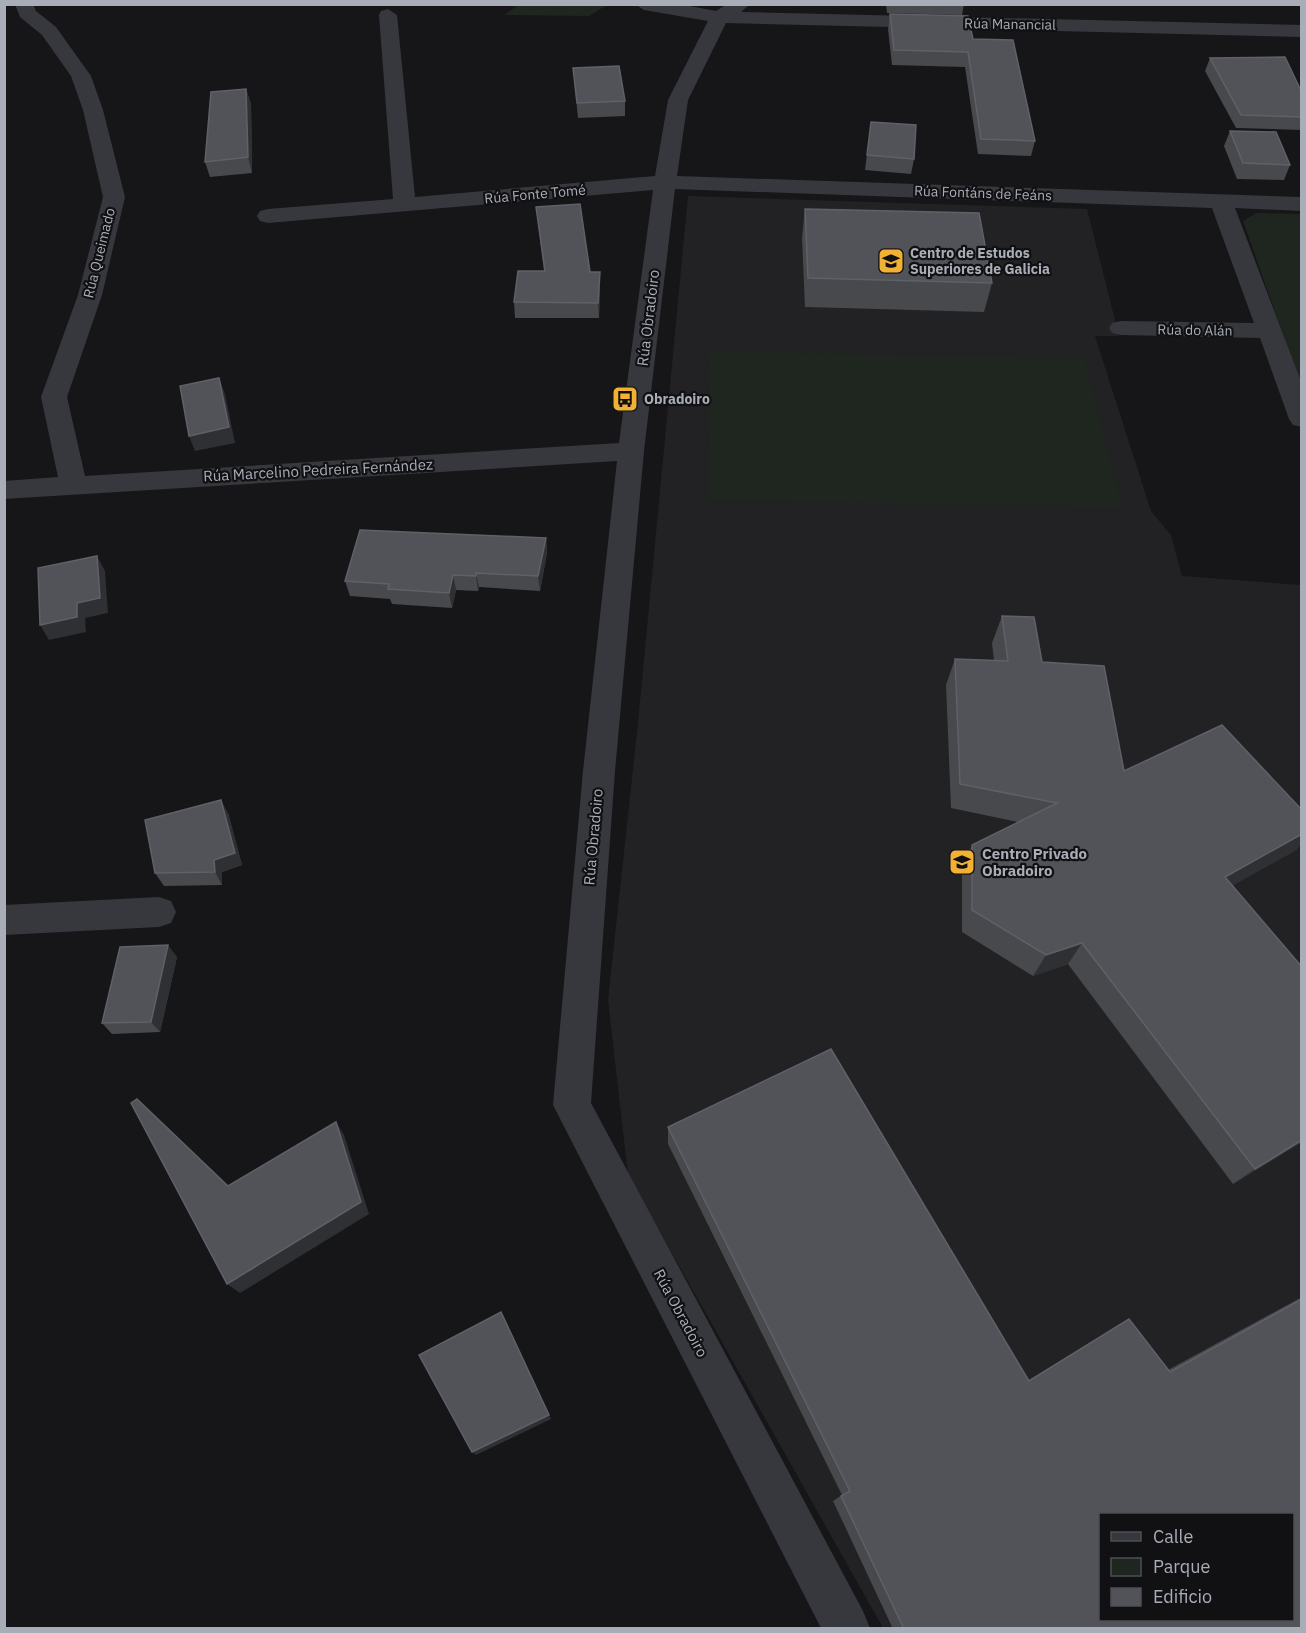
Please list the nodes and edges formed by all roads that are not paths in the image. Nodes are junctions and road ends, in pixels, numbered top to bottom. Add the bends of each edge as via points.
1 (24, 4) edge
2 (644, 4) edge
3 (741, 4) edge
4 (388, 15) dead end
5 (719, 18) junction
6 (1302, 31) edge
7 (665, 182) junction
8 (1221, 201) junction
9 (1302, 204) edge
10 (405, 206) junction
11 (268, 216) dead end
12 (1121, 328) dead end
13 (1269, 331) junction
14 (1302, 419) edge
15 (631, 451) junction
16 (73, 484) junction
17 (4, 490) edge
18 (159, 912) dead end
19 (4, 920) edge
20 (846, 1629) edge

1 - 16 street, Rúa Queimado via 27,13 49,32 81,76 114,197 90,295 54,397
2 - 5 street, Rúa Manancial
3 - 5 street
4 - 10 street
5 - 6 street, Rúa Manancial
5 - 7 street, Rúa Obradoiro via 678,100
7 - 8 street, Rúa Fontáns de Feáns
7 - 10 street, Rúa Fonte Tomé
7 - 15 street, Rúa Obradoiro
8 - 9 street, Rúa Fontáns de Feáns
8 - 13 street
10 - 11 street, Rúa Fonte Tomé
12 - 13 street, Rúa do Alán
13 - 14 street
15 - 16 street, Rúa Marcelino Pedreira Fernández
15 - 20 street, Rúa Obradoiro via 598,771 572,1105
16 - 17 street, Rúa Marcelino Pedreira Fernández
18 - 19 street

